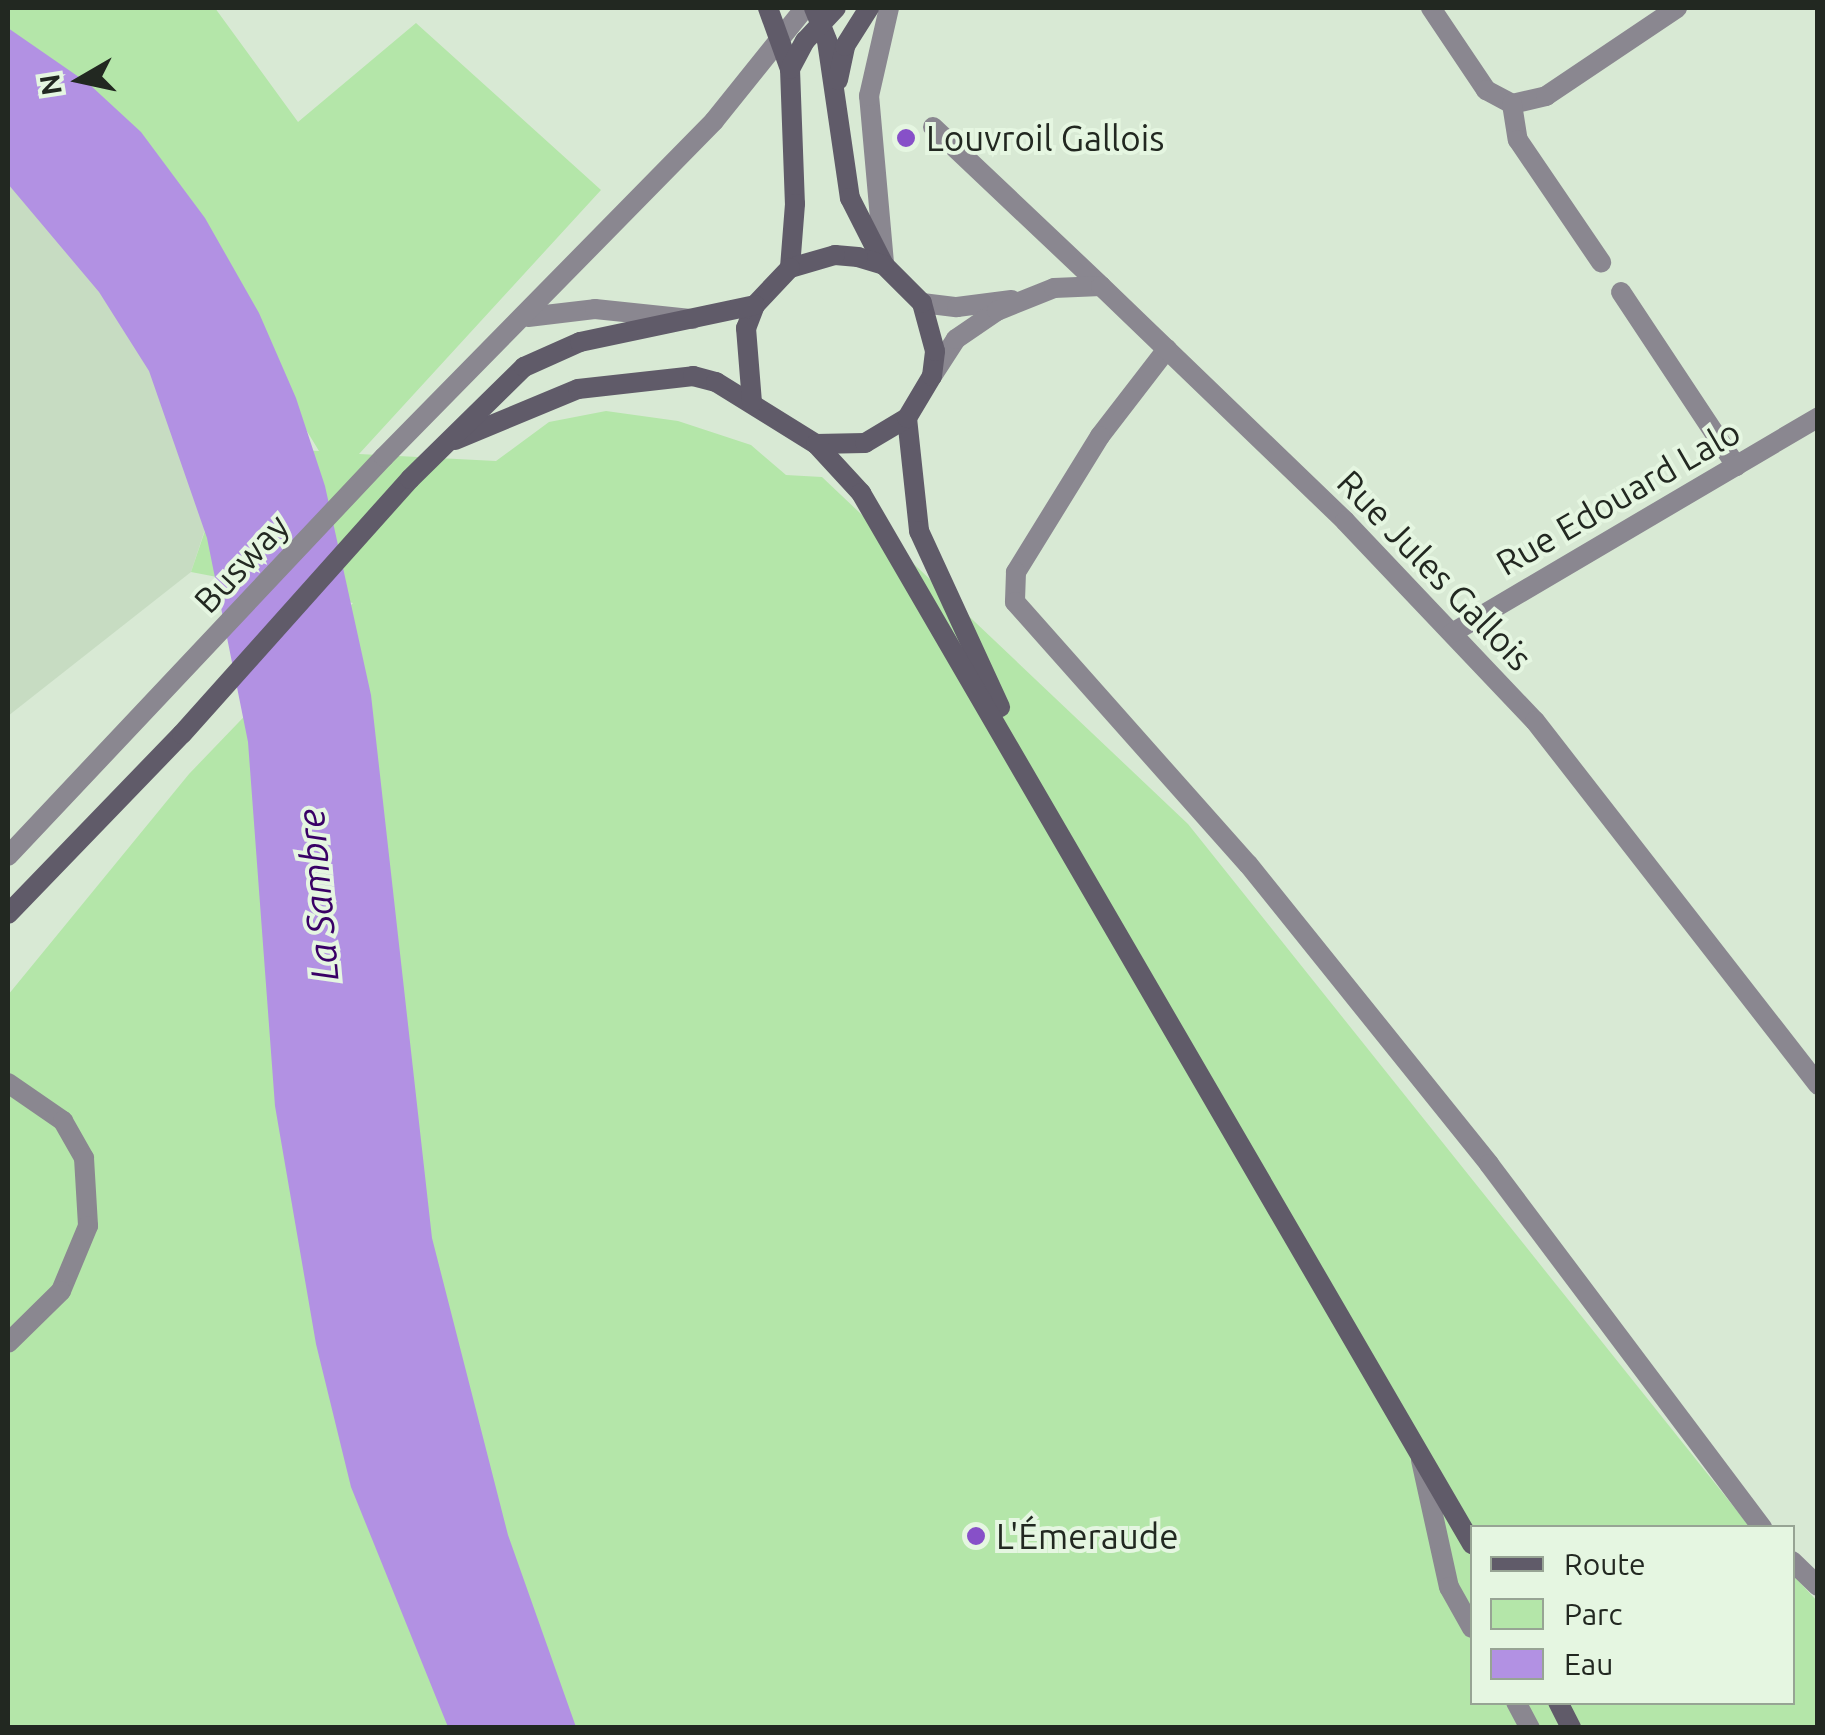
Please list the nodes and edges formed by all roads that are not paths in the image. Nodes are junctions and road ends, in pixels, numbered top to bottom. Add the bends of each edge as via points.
1 (768, 8) edge
2 (836, 8) edge
3 (870, 8) edge
4 (889, 8) edge
5 (1431, 8) edge
6 (1677, 8) edge
7 (813, 13) edge
8 (781, 36) junction
9 (790, 70) junction
10 (836, 92) junction
11 (1512, 104) junction
12 (933, 126) dead end
13 (1601, 262) dead end
14 (884, 265) junction
15 (790, 268) junction
16 (1101, 286) junction
17 (1621, 292) dead end
18 (1024, 299) junction
19 (922, 303) junction
20 (756, 304) junction
21 (526, 317) junction
22 (701, 320) junction
23 (1167, 349) junction
24 (932, 376) junction
25 (752, 404) junction
26 (1818, 417) edge
27 (907, 418) junction
28 (816, 444) junction
29 (444, 445) junction
30 (1736, 466) junction
31 (1452, 633) junction
32 (1071, 847) junction
33 (8, 856) edge
34 (8, 914) edge
35 (8, 1083) edge
36 (1818, 1085) edge
37 (8, 1343) edge
38 (1419, 1448) junction
39 (1760, 1525) edge
40 (1470, 1540) edge
41 (1795, 1564) edge
42 (1818, 1586) edge
43 (1470, 1624) edge
44 (1518, 1705) edge
45 (1560, 1705) edge
46 (1530, 1728) edge
47 (1571, 1728) edge

1 - 8 main road
2 - 7 main road
3 - 10 main road via 845,46
4 - 14 street via 880,24 869,96
5 - 11 street via 1486,90
6 - 11 street via 1546,96
7 - 8 street, Busway
7 - 9 main road
7 - 10 main road
8 - 9 main road
8 - 21 street, Busway via 714,120
9 - 15 main road via 796,204
10 - 14 main road via 850,198
11 - 13 street via 1518,140
12 - 16 street, Rue Jules Gallois
14 - 15 main road via 835,254
14 - 19 main road
15 - 20 main road
16 - 18 street via 1076,284
16 - 23 street, Rue Jules Gallois
17 - 30 street
18 - 19 street via 957,307
18 - 24 street via 956,339
19 - 24 main road via 932,326
20 - 22 main road
20 - 25 main road via 744,353
21 - 22 street via 594,309
21 - 33 street, Busway via 384,457
22 - 29 main road via 580,342 524,368
23 - 31 street, Rue Jules Gallois
23 - 39 street via 1100,436 1016,572 1015,602 1272,894 1488,1164
24 - 27 main road
25 - 28 main road
25 - 29 main road via 693,376 642,377 519,409
26 - 30 street, Rue Edouard Lalo
27 - 28 main road via 865,443
27 - 32 main road via 919,531
28 - 32 main road via 861,493
29 - 34 main road
30 - 31 street, Rue Edouard Lalo
31 - 36 street, Rue Jules Gallois via 1536,721
32 - 38 main road
35 - 37 street via 62,1122 84,1158 88,1226 60,1290
38 - 40 main road
38 - 43 street via 1449,1587
41 - 42 street
44 - 46 street
45 - 47 main road

